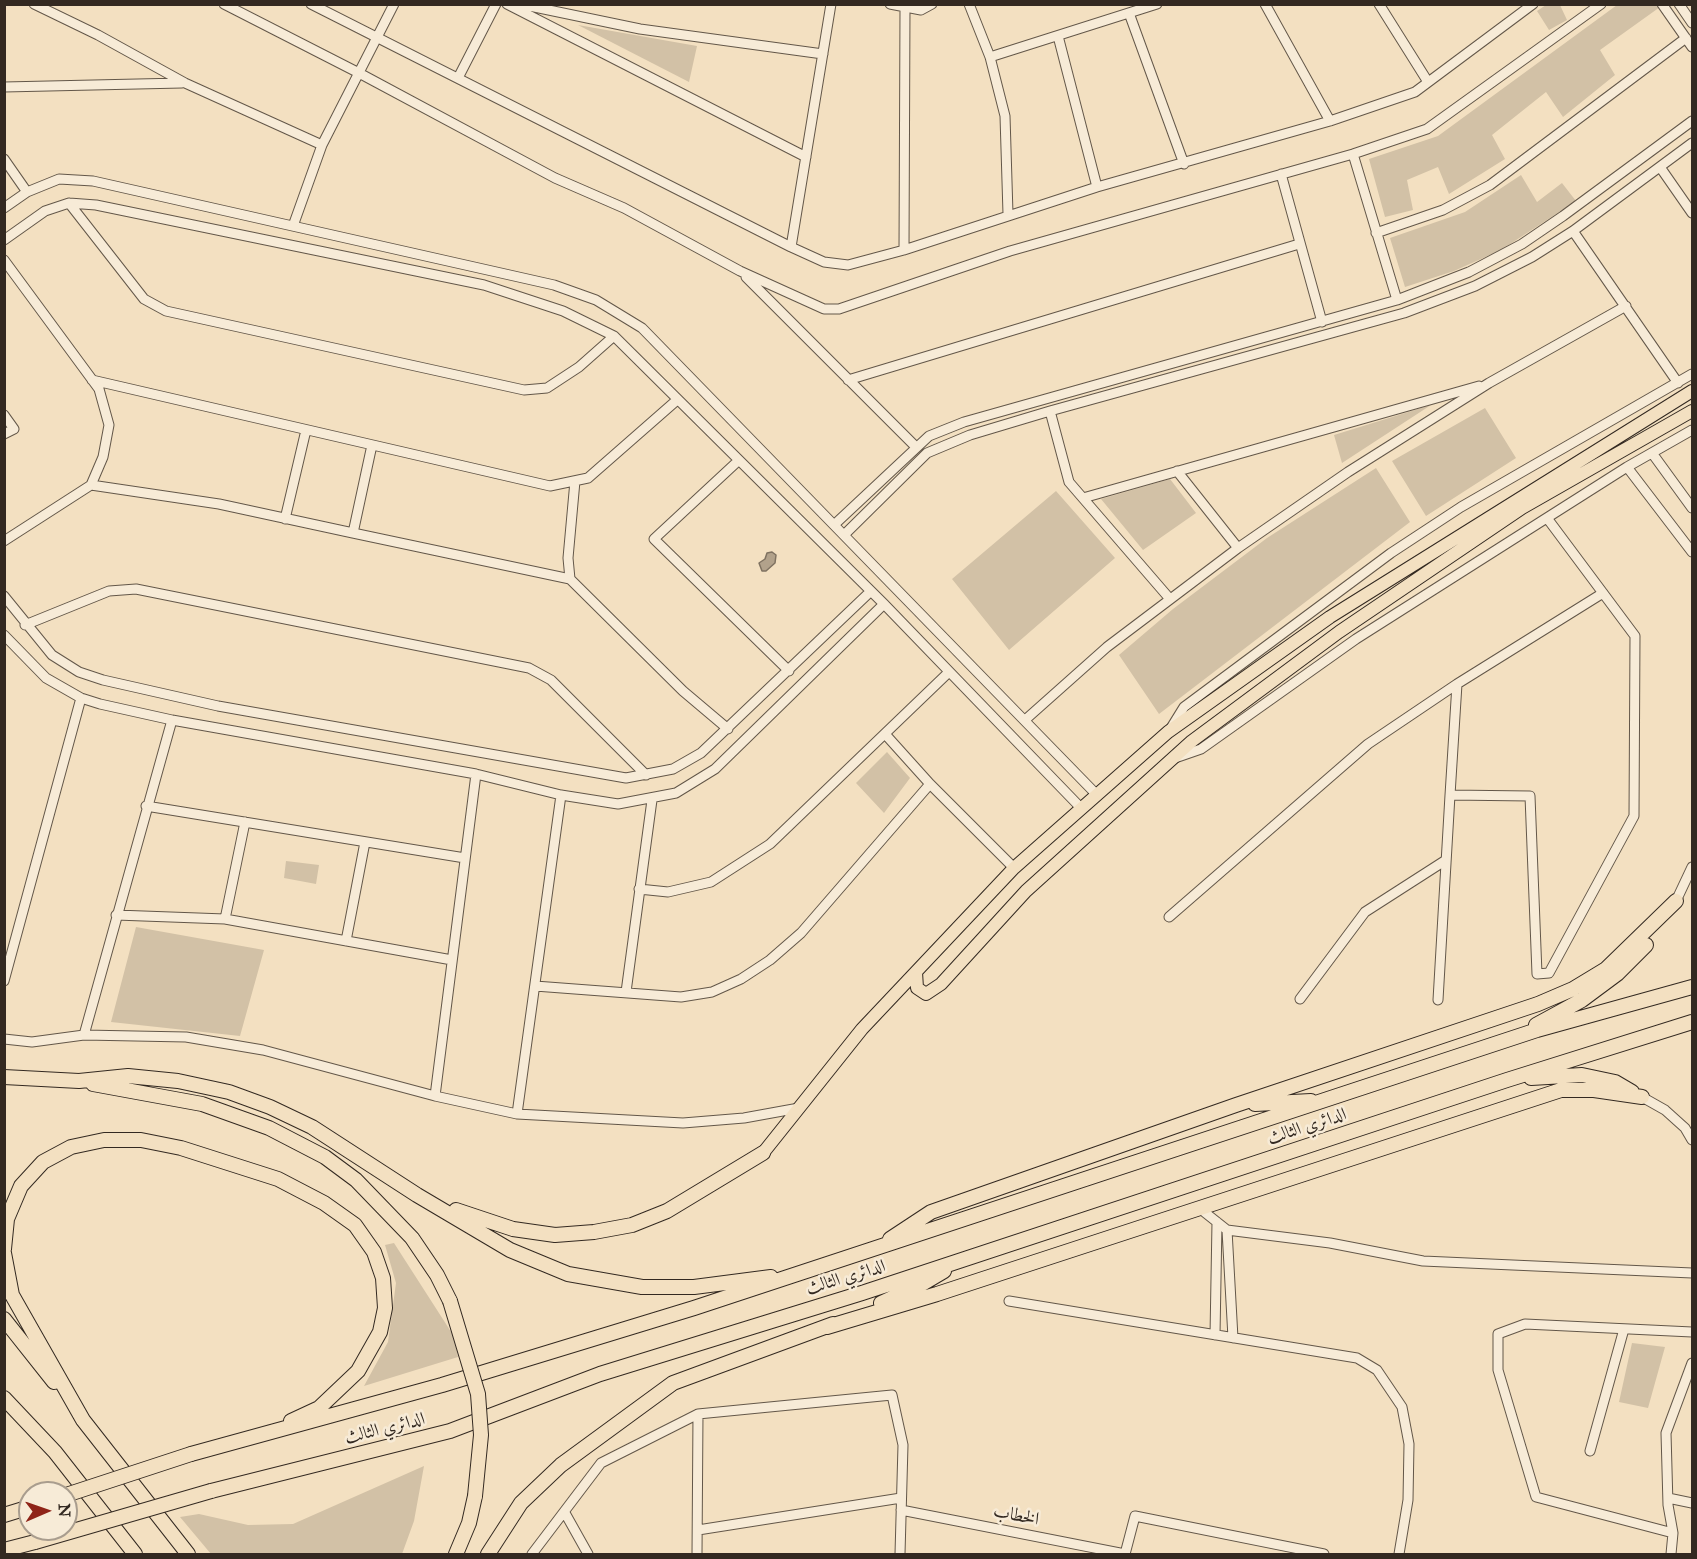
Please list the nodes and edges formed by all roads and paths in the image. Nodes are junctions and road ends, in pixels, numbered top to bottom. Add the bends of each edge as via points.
1 (34, 4) edge
2 (224, 4) edge
3 (312, 4) edge
4 (394, 4) edge
5 (496, 4) edge
6 (507, 4) edge
7 (520, 4) edge
8 (831, 4) edge
9 (890, 4) edge
10 (932, 4) edge
11 (969, 4) edge
12 (1157, 4) edge
13 (1264, 4) edge
14 (1380, 4) edge
15 (1533, 4) edge
16 (1601, 4) edge
17 (1662, 4) edge
18 (1679, 4) edge
19 (906, 8) junction
20 (1130, 13) junction
21 (1692, 23) edge
22 (1058, 36) junction
23 (377, 38) junction
24 (1689, 42) edge
25 (824, 54) junction
26 (990, 57) junction
27 (359, 73) junction
28 (458, 78) junction
29 (185, 82) junction
30 (1428, 82) junction
31 (4, 87) edge
32 (1330, 121) junction
33 (1692, 121) edge
34 (1692, 143) edge
35 (322, 145) junction
36 (1353, 154) junction
37 (806, 157) junction
38 (4, 159) edge
39 (1184, 164) junction
40 (1660, 167) junction
41 (1281, 174) junction
42 (1096, 187) junction
43 (27, 192) junction
44 (69, 203) junction
45 (4, 208) edge
46 (1692, 213) edge
47 (1008, 214) junction
48 (293, 226) junction
49 (1573, 231) junction
50 (1377, 233) junction
51 (4, 240) edge
52 (1299, 244) junction
53 (791, 248) junction
54 (904, 250) junction
55 (4, 260) edge
56 (740, 271) junction
57 (1398, 300) junction
58 (1626, 306) junction
59 (1322, 322) junction
60 (614, 336) junction
61 (1692, 374) edge
62 (92, 380) junction
63 (848, 380) junction
64 (1489, 383) junction
65 (1678, 383) junction
66 (1692, 391) edge
67 (677, 400) junction
68 (1050, 411) junction
69 (1692, 411) edge
70 (4, 415) edge
71 (306, 430) junction
72 (1692, 430) edge
73 (4, 434) edge
74 (372, 445) junction
75 (916, 447) junction
76 (1652, 453) junction
77 (738, 461) junction
78 (1627, 467) junction
79 (1177, 471) junction
80 (575, 481) junction
81 (91, 485) junction
82 (1083, 498) junction
83 (1692, 508) edge
84 (1547, 518) junction
85 (285, 519) junction
86 (835, 524) junction
87 (353, 533) junction
88 (844, 535) junction
89 (4, 541) edge
90 (1238, 548) junction
91 (1692, 552) edge
92 (570, 579) junction
93 (871, 591) junction
94 (1603, 593) junction
95 (4, 596) edge
96 (1170, 599) junction
97 (884, 604) junction
98 (25, 625) junction
99 (4, 635) edge
100 (789, 671) junction
101 (949, 672) junction
102 (1457, 684) junction
103 (81, 698) junction
104 (172, 720) junction
105 (1025, 720) junction
106 (728, 729) junction
107 (1168, 732) junction
108 (885, 734) junction
109 (1170, 760) junction
110 (476, 774) junction
111 (645, 775) junction
112 (930, 784) junction
113 (561, 795) junction
114 (1097, 795) junction
115 (1450, 795) junction
116 (652, 800) junction
117 (146, 806) junction
118 (1081, 808) junction
119 (245, 822) junction
120 (365, 842) junction
121 (465, 858) junction
122 (1446, 860) junction
123 (1692, 867) edge
124 (1014, 868) junction
125 (639, 889) junction
126 (1676, 901) junction
127 (116, 915) junction
128 (1169, 917) dead end
129 (225, 919) junction
130 (4, 939) edge
131 (346, 941) junction
132 (14, 944) junction
133 (452, 960) junction
134 (916, 972) junction
135 (4, 981) edge
136 (535, 986) junction
137 (1692, 987) edge
138 (626, 992) junction
139 (1300, 999) dead end
140 (1438, 1000) dead end
141 (1692, 1022) edge
142 (84, 1035) junction
143 (4, 1039) edge
144 (1508, 1040) junction
145 (4, 1077) edge
146 (1507, 1080) junction
147 (79, 1081) junction
148 (435, 1096) junction
149 (1642, 1097) junction
150 (1331, 1099) junction
151 (1236, 1105) junction
152 (799, 1108) junction
153 (517, 1114) junction
154 (1692, 1140) edge
155 (763, 1153) joint
156 (417, 1195) junction
157 (1198, 1208) junction
158 (1217, 1222) junction
159 (1227, 1230) junction
160 (875, 1250) junction
161 (4, 1251) edge
162 (964, 1259) junction
163 (802, 1273) junction
164 (1692, 1273) edge
165 (1009, 1301) dead end
166 (4, 1319) edge
167 (827, 1327) junction
168 (1624, 1329) junction
169 (1692, 1332) edge
170 (1215, 1335) junction
171 (1233, 1338) junction
172 (1692, 1363) edge
173 (4, 1386) edge
174 (4, 1398) edge
175 (698, 1414) junction
176 (83, 1420) junction
177 (258, 1437) junction
178 (1590, 1451) dead end
179 (55, 1452) junction
180 (78, 1491) edge
181 (901, 1498) junction
182 (1668, 1498) junction
183 (1692, 1503) edge
184 (901, 1510) junction
185 (565, 1513) junction
186 (698, 1530) junction
187 (1673, 1533) junction
188 (4, 1550) edge
189 (135, 1554) edge
190 (188, 1554) edge
191 (456, 1554) edge
192 (489, 1554) edge
193 (532, 1554) edge
194 (588, 1554) edge
195 (697, 1554) edge
196 (900, 1554) edge
197 (1125, 1554) edge
198 (1321, 1554) edge
199 (1399, 1554) edge
200 (1671, 1554) edge

1 - 29 street
2 - 27 street
3 - 23 street
4 - 23 street
5 - 28 street
6 - 37 street
7 - 25 street via 640,29
8 - 25 street
9 - 19 street
10 - 19 street via 921,10
11 - 26 street
12 - 20 street
13 - 32 street
14 - 30 street
15 - 30 street
16 - 36 street via 1427,129
17 - 24 street
18 - 21 street
19 - 54 street
20 - 22 street
20 - 39 street
22 - 26 street
22 - 42 street
23 - 27 street
23 - 28 street
24 - 50 street via 1490,185 1443,210
25 - 37 street
26 - 47 street via 1005,116
27 - 35 street
27 - 56 street
28 - 53 street
29 - 31 street
29 - 35 street
30 - 32 street via 1415,92
32 - 39 street
33 - 57 street via 1522,244 1469,272
34 - 40 street
35 - 48 street
36 - 41 street
36 - 50 street
37 - 53 street
38 - 43 street
39 - 42 street
40 - 46 street
40 - 49 street
41 - 52 street
41 - 56 street via 1010,251 839,309 824,309
42 - 47 street
43 - 45 street
43 - 48 street via 60,179 93,181
44 - 51 street via 45,211
44 - 60 street via 96,205 484,285 563,311
44 - 60 street via 144,299 166,311 524,390 548,388
47 - 54 street
48 - 86 street via 554,285 596,300 642,328
49 - 58 street
49 - 68 street via 1475,286 1404,314
50 - 57 street
52 - 59 street
52 - 63 street
53 - 54 street via 824,262 848,265
55 - 62 street
56 - 63 street
57 - 59 street
58 - 64 street
58 - 65 street
59 - 75 street via 964,422 929,436
60 - 67 street
61 - 65 street
62 - 71 street
62 - 81 street via 99,389 109,425 104,457
63 - 75 street
64 - 79 street
64 - 90 street via 1348,472
65 - 107 street via 1461,507 1391,553 1184,707
66 - 107 main road via 1330,617
67 - 77 street
67 - 80 street via 588,478
68 - 82 street via 1069,482
68 - 88 street via 970,435 927,453
69 - 109 main road via 1522,508 1339,632
70 - 73 street via 14,429
71 - 74 street
71 - 85 street
72 - 76 street
74 - 80 street via 550,486
74 - 87 street
75 - 86 street
76 - 78 street
76 - 83 street
77 - 93 street
77 - 100 street via 654,539
78 - 84 street
78 - 91 street
79 - 82 street
79 - 90 street
80 - 92 street via 568,558
81 - 85 street via 219,504
81 - 89 street
82 - 96 street
84 - 94 street
84 - 109 street via 1356,639 1201,749
85 - 87 street
86 - 88 street
87 - 92 street
88 - 105 street
90 - 96 street
92 - 106 street via 683,691
93 - 97 street
93 - 100 street
94 - 102 street
94 - 115 street via 1635,636 1634,816 1549,973 1537,974 1530,796
95 - 98 street
96 - 105 street via 1107,647
97 - 101 street
97 - 116 street via 716,769 675,793
98 - 111 street via 52,655 79,672 103,680 218,706 626,778
98 - 111 street via 109,591 136,589 529,668 551,680
99 - 103 street via 46,678
100 - 106 street
101 - 108 street
101 - 118 street
102 - 115 street
102 - 128 street via 1368,744
103 - 104 street
103 - 132 street
104 - 110 street
104 - 117 street
105 - 114 street
106 - 111 street via 701,753 673,769
107 - 114 main road
108 - 112 street
108 - 125 street via 770,844 711,882 668,892
109 - 134 main road via 1026,891 941,984 926,994 917,988
110 - 113 street
110 - 121 street
112 - 124 street
112 - 138 street via 801,933 770,960 712,992 681,997
113 - 116 street via 618,804
113 - 136 street
114 - 118 main road
115 - 122 street
116 - 125 street
117 - 119 street
117 - 127 street
118 - 124 main road
119 - 120 street
119 - 129 street
120 - 121 street
120 - 131 street
121 - 133 street
122 - 139 street via 1365,912
122 - 140 street
123 - 126 street
124 - 134 main road
125 - 138 street
126 - 144 highway via 1653,938 1617,974 1582,1000
126 - 151 highway via 1606,969 1573,989
127 - 129 street
127 - 142 street
129 - 131 street
130 - 132 street
131 - 133 street
132 - 135 street
133 - 148 street
134 - 152 main road via 862,1029
136 - 138 street
136 - 153 street
137 - 144 highway, الدائري الثالث
141 - 146 highway, الدائري الثالث
142 - 143 street via 32,1041
142 - 148 street via 186,1037 263,1050
144 - 150 highway, الدائري الثالث
145 - 147 highway
146 - 149 highway via 1582,1075 1615,1082
146 - 162 highway, الدائري الثالث
147 - 156 highway via 128,1076 229,1092 312,1127
147 - 191 highway, bridge via 202,1104 269,1128 325,1157 356,1180 412,1238 450,1301 478,1394 481,1436 475,1496
148 - 153 street
149 - 154 street via 1665,1110
149 - 157 highway via 1561,1090
150 - 151 highway
150 - 160 highway, الدائري الثالث
151 - 160 highway via 931,1212
152 - 153 street via 683,1123
152 - 155 main road
155 - 156 highway via 667,1210 632,1225 594,1232 555,1235 513,1229
156 - 163 highway via 510,1250 568,1274 642,1287 694,1287
157 - 158 street
157 - 167 highway
158 - 159 street
158 - 170 street
159 - 164 street via 1330,1243 1423,1262
159 - 171 street
160 - 163 highway, الدائري الثالث
161 - 176 highway via 12,1294
161 - 177 highway via 7,1219 28,1178 43,1162 71,1147 104,1140 141,1140 181,1148 278,1179 332,1208 355,1226 374,1252 383,1278 386,1308 380,1332 358,1371 319,1408
162 - 167 highway via 922,1284
162 - 188 highway, الدائري الثالث, bridge via 600,1374 450,1431 211,1491
163 - 177 highway, الدائري الثالث via 463,1379
165 - 170 street
166 - 176 highway
167 - 192 highway via 673,1383 553,1473 521,1503
168 - 169 street
168 - 178 street
168 - 187 street via 1525,1324 1498,1334 1498,1370 1536,1497
170 - 171 street
171 - 199 street via 1357,1358 1377,1370 1402,1407 1409,1444 1408,1500
172 - 182 street via 1666,1432
173 - 179 highway
174 - 179 highway
175 - 181 street via 892,1395 903,1446
175 - 185 street via 601,1463
175 - 186 street
176 - 190 highway
177 - 180 highway, الدائري الثالث, bridge
179 - 189 highway
181 - 184 street
181 - 186 street
182 - 183 street
182 - 187 street
184 - 196 street
184 - 197 street, الخطاب
185 - 193 street
185 - 194 street
186 - 195 street
187 - 200 street
197 - 198 street via 1135,1516

